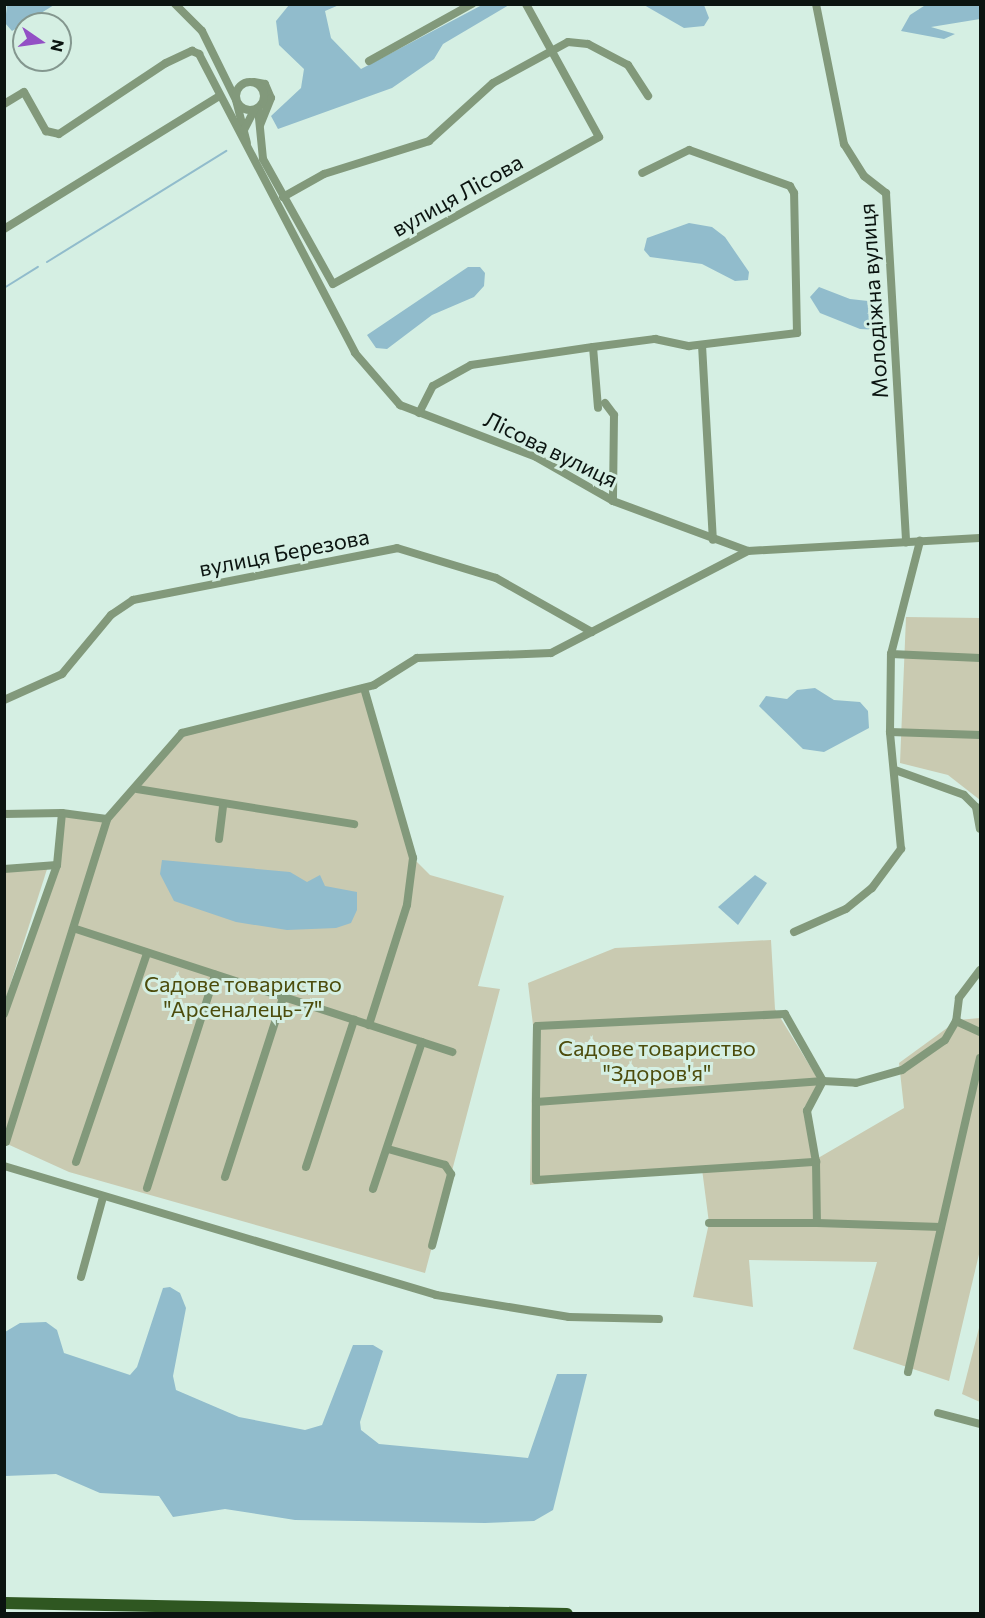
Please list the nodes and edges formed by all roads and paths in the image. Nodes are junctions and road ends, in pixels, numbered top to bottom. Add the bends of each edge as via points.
1 (175, 4) edge
2 (472, 4) edge
3 (526, 4) edge
4 (816, 4) edge
5 (548, 50) junction
6 (369, 62) dead end
7 (251, 82) junction
8 (219, 96) junction
9 (648, 96) dead end
10 (236, 100) junction
11 (4, 104) edge
12 (256, 109) junction
13 (260, 127) junction
14 (244, 130) junction
15 (249, 148) junction
16 (642, 173) dead end
17 (284, 197) junction
18 (4, 229) edge
19 (702, 345) junction
20 (593, 347) junction
21 (420, 413) junction
22 (613, 501) junction
23 (981, 538) edge
24 (713, 540) junction
25 (906, 542) junction
26 (920, 542) junction
27 (748, 551) junction
28 (592, 632) junction
29 (891, 654) junction
30 (981, 658) edge
31 (364, 687) junction
32 (4, 700) edge
33 (890, 732) junction
34 (981, 735) edge
35 (895, 770) junction
36 (136, 789) junction
37 (223, 806) junction
38 (62, 813) junction
39 (4, 814) edge
40 (107, 819) junction
41 (354, 825) dead end
42 (981, 829) edge
43 (219, 840) dead end
44 (57, 865) junction
45 (4, 869) edge
46 (76, 930) junction
47 (794, 932) dead end
48 (147, 953) junction
49 (981, 970) edge
50 (214, 975) junction
51 (283, 997) junction
52 (4, 1014) edge
53 (354, 1020) junction
54 (956, 1021) junction
55 (369, 1025) junction
56 (981, 1032) edge
57 (422, 1042) junction
58 (452, 1052) dead end
59 (981, 1058) edge
60 (823, 1081) junction
61 (536, 1102) junction
62 (6, 1142) dead end
63 (388, 1149) junction
64 (76, 1162) dead end
65 (816, 1162) junction
66 (4, 1166) edge
67 (306, 1167) dead end
68 (225, 1177) dead end
69 (147, 1188) dead end
70 (373, 1189) dead end
71 (103, 1197) junction
72 (817, 1223) junction
73 (710, 1224) dead end
74 (941, 1227) junction
75 (432, 1246) dead end
76 (81, 1277) dead end
77 (658, 1319) dead end
78 (908, 1372) dead end
79 (938, 1413) dead end
80 (981, 1424) edge
81 (4, 1603) edge
82 (567, 1614) edge

1 - 10 street via 202,31
2 - 6 street
3 - 5 street
4 - 25 street, Молодіжна вулиця via 844,144 864,176 886,193
5 - 9 street via 568,42 588,44 628,65
5 - 17 street via 493,83 429,141 324,174
5 - 17 street, вулиця Лісова via 599,137 333,284
7 - 10 street via 239,87
7 - 12 street via 264,95
7 - 13 street via 269,88 269,110
8 - 11 street via 199,54 192,51 59,134 46,131 24,92
8 - 15 street
8 - 18 street
10 - 12 street
10 - 14 street
12 - 13 street
12 - 14 street
13 - 17 street via 263,159
14 - 15 street
15 - 21 street, Лісова вулиця via 355,353 400,405
16 - 19 street via 689,150 794,193 796,333
19 - 20 street via 655,339
19 - 24 street
20 - 21 street via 471,365 433,386
20 - 22 street via 602,406 614,415
21 - 22 street, Лісова вулиця via 536,457
22 - 24 street, Лісова вулиця
23 - 26 street, Лісова вулиця
24 - 27 street, Лісова вулиця
25 - 26 street, Лісова вулиця
25 - 27 street, Лісова вулиця
26 - 29 street
27 - 28 street
28 - 31 street via 551,653 417,658
28 - 32 street, вулиця Березова via 496,578 397,548 133,600 111,615 62,674
29 - 30 street
29 - 33 street
31 - 36 street via 182,733
31 - 55 street via 413,858 407,905
33 - 34 street
33 - 35 street
35 - 42 street via 964,795 976,807
35 - 47 street via 902,839 897,858 846,909
36 - 37 street
36 - 40 street
37 - 41 street
37 - 43 street
38 - 39 street
38 - 40 street
38 - 44 street
40 - 46 street
44 - 45 street
44 - 52 street
46 - 48 street
46 - 62 street
48 - 50 street
48 - 64 street
49 - 54 street via 959,998
50 - 51 street
50 - 69 street
51 - 53 street
51 - 68 street
53 - 55 street
53 - 67 street
54 - 56 street
54 - 60 street via 945,1040 902,1070 856,1083
55 - 57 street
57 - 58 street
57 - 63 street
59 - 74 street
60 - 61 street
60 - 61 street via 785,1014 537,1026
60 - 65 street via 807,1111
61 - 65 street via 536,1180
63 - 70 street
63 - 75 street via 445,1164 451,1174
65 - 72 street
66 - 71 street
71 - 76 street
71 - 77 street via 436,1295 569,1317
72 - 73 street
72 - 74 street
74 - 78 street
79 - 80 street
81 - 82 main road

